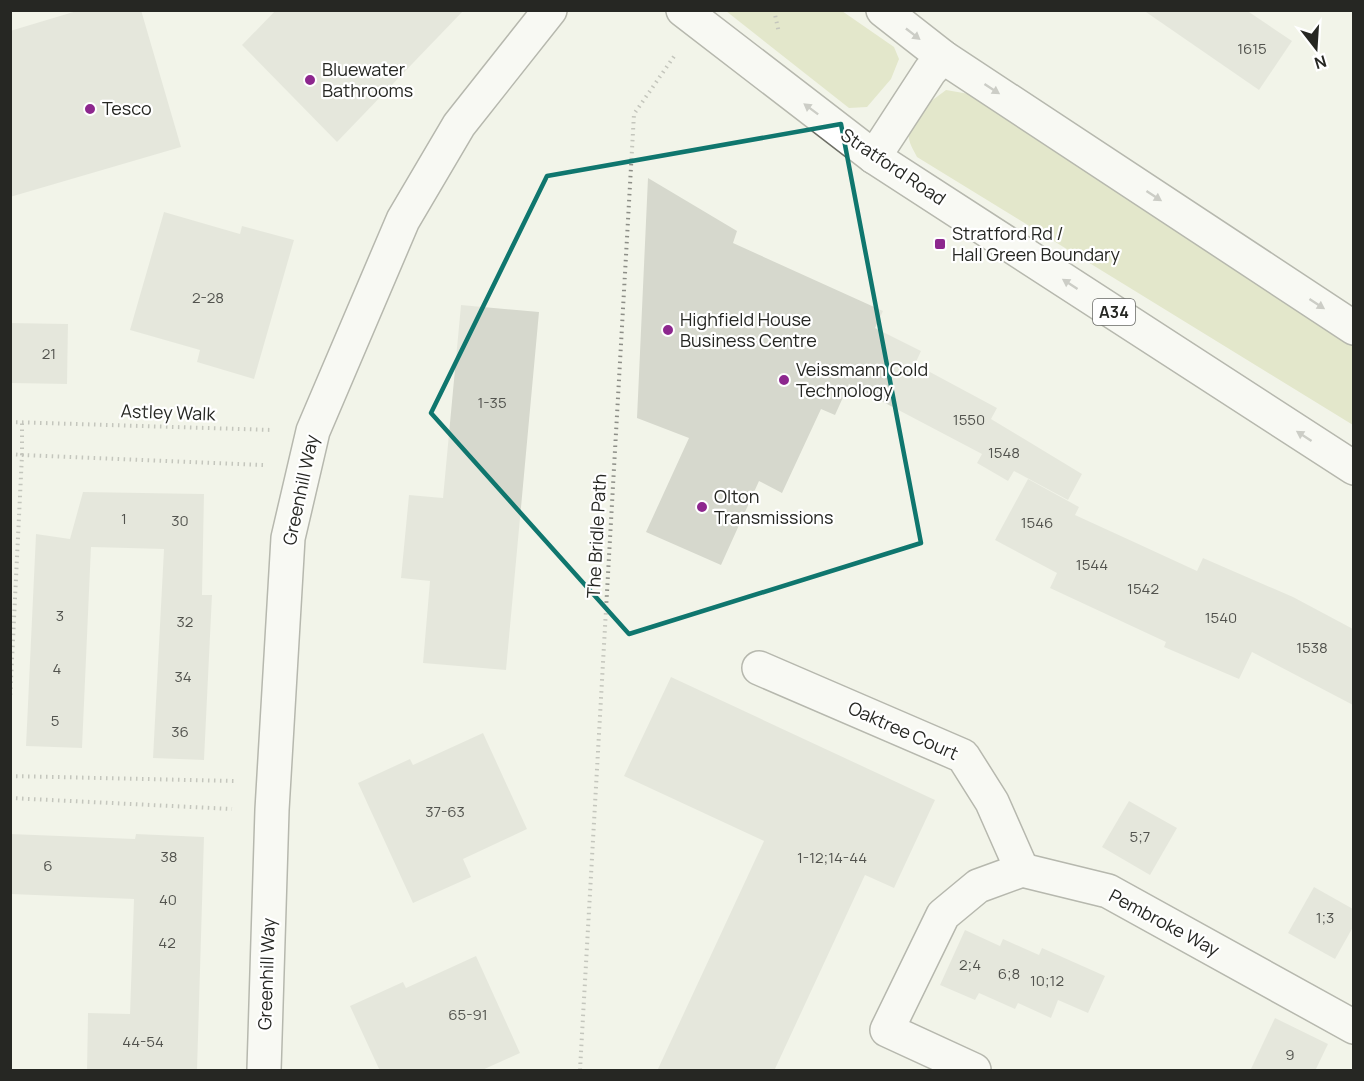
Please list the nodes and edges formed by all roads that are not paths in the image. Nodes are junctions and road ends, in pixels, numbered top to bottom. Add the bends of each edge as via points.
1 (550, 10) edge
2 (884, 10) edge
3 (690, 16) edge
4 (943, 57) junction
5 (874, 157) junction
6 (1353, 328) edge
7 (1353, 468) edge
8 (759, 668) dead end
9 (1022, 870) junction
10 (1353, 1027) edge
11 (264, 1071) edge
12 (974, 1071) edge

1 - 11 main road, Greenhill Way via 459,125 403,220 313,431 288,538 273,796
2 -> 4 main road
5 -> 3 main road, Stratford Road / A34
4 - 5 main road
4 -> 6 main road
7 -> 5 main road, Stratford Road / A34
8 - 9 main road, Oaktree Court via 963,756 992,802
9 - 10 main road, Pembroke Way via 1107,891
9 - 12 main road via 978,886 944,915 887,1030

